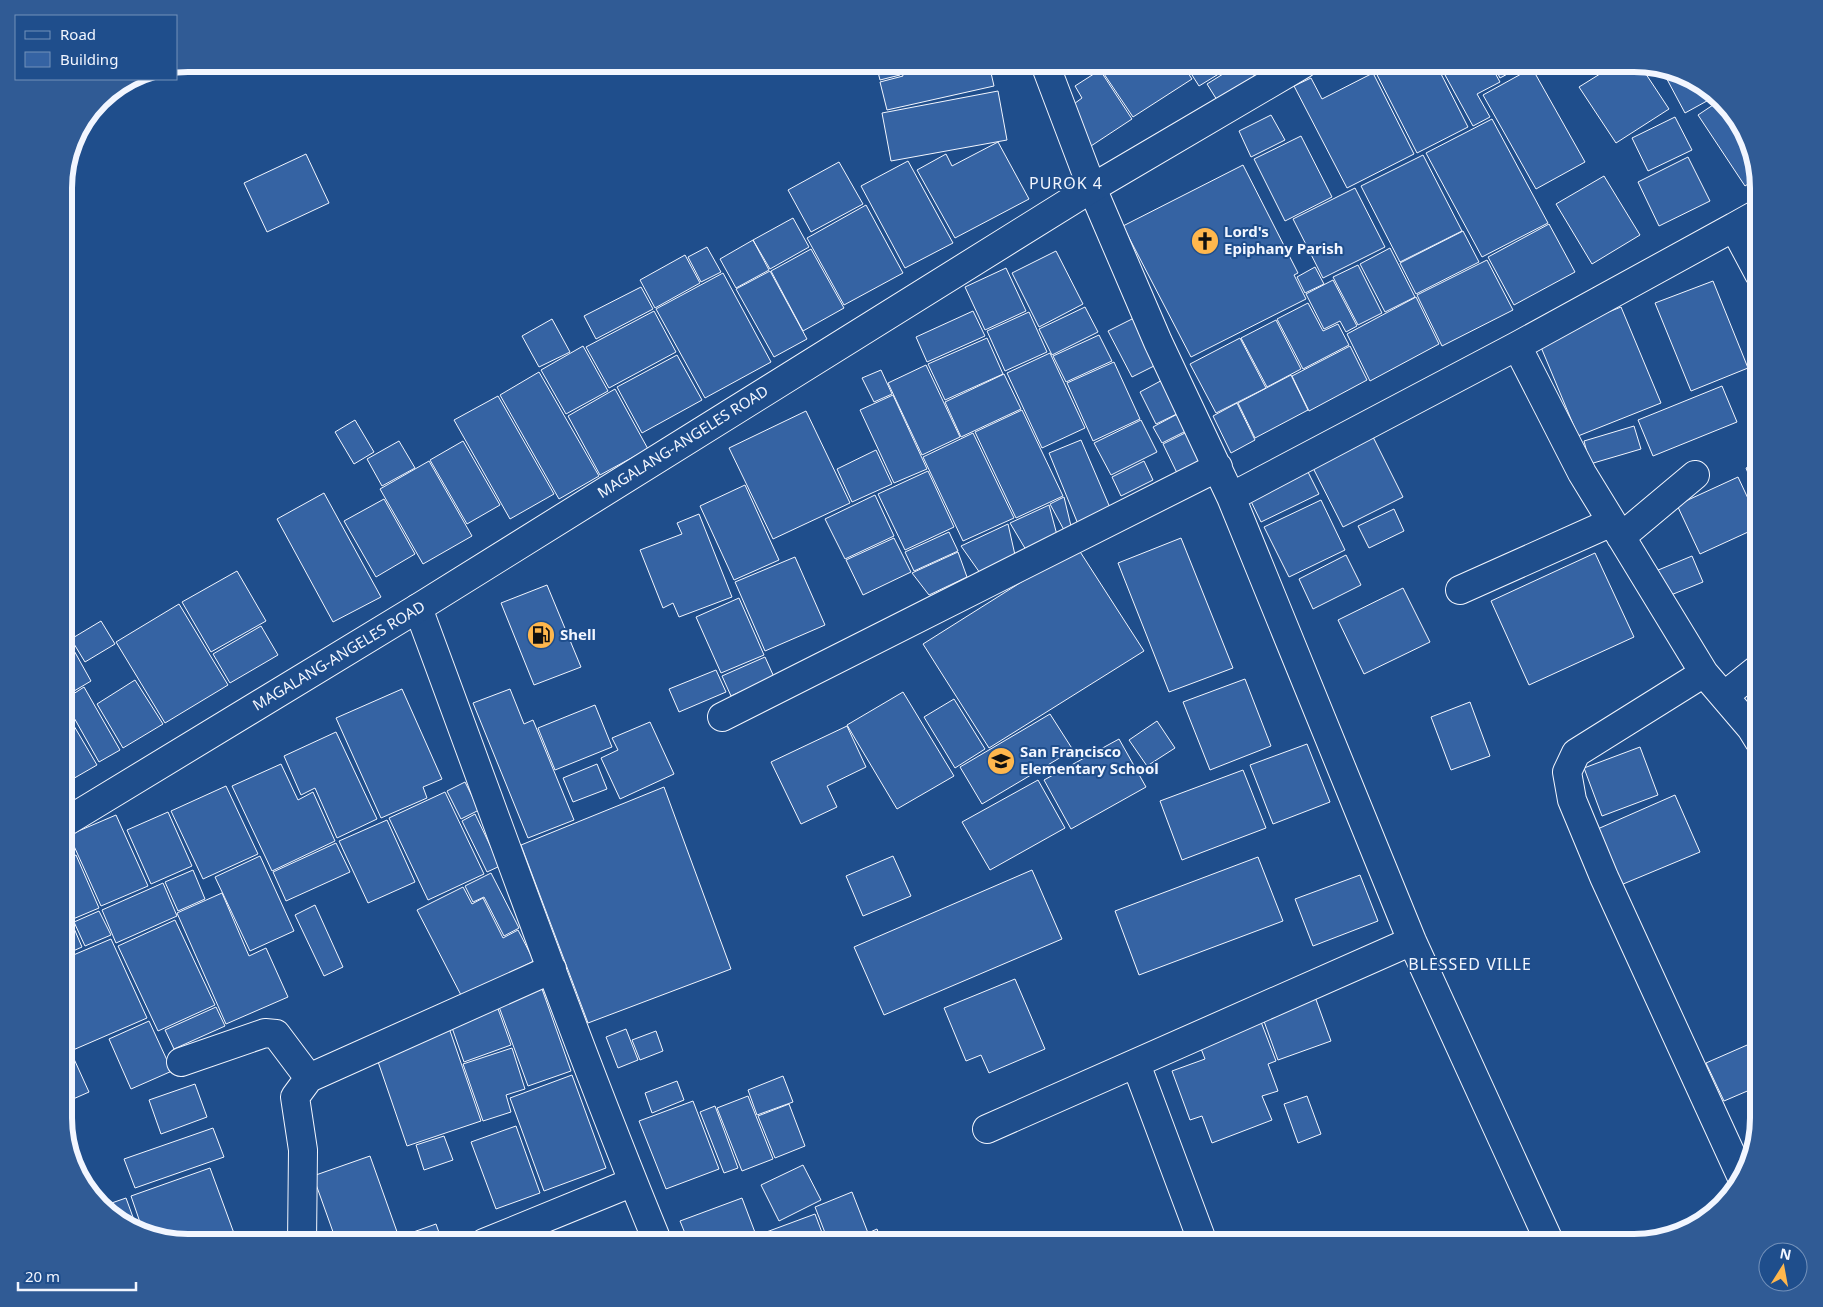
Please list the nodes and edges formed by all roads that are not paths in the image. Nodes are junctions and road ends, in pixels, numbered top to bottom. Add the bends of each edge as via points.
1 (1048, 72) edge
2 (1289, 72) edge
3 (1092, 188) junction
4 (1750, 218) edge
5 (1734, 227) junction
6 (1750, 257) edge
7 (1517, 346) junction
8 (1218, 467) junction
9 (1695, 475) dead end
10 (1231, 497) junction
11 (1616, 530) junction
12 (1460, 590) dead end
13 (418, 608) junction
14 (1704, 673) junction
15 (1750, 675) edge
16 (1724, 696) junction
17 (722, 717) dead end
18 (1750, 726) edge
19 (73, 818) edge
20 (1412, 941) junction
21 (552, 969) junction
22 (180, 1062) dead end
23 (1136, 1064) junction
24 (309, 1078) junction
25 (987, 1129) dead end
26 (1738, 1170) edge
27 (633, 1182) junction
28 (302, 1234) edge
29 (506, 1234) edge
30 (654, 1234) edge
31 (1200, 1234) edge
32 (1546, 1234) edge

1 - 3 street
2 - 3 street, MAGALANG-ANGELES ROAD
3 - 8 street via 1158,342
3 - 13 street, MAGALANG-ANGELES ROAD
4 - 5 street
5 - 6 street
5 - 7 street
7 - 10 street
7 - 11 street via 1582,473
8 - 10 street
8 - 17 street
9 - 11 street
10 - 20 street
11 - 12 street
11 - 14 street
13 - 19 street, MAGALANG-ANGELES ROAD
13 - 21 street
14 - 16 street
14 - 26 street via 1576,753 1567,772 1572,800 1604,877
15 - 16 street
16 - 18 street
20 - 23 street
20 - 32 street
21 - 24 street
21 - 27 street
22 - 24 street via 265,1033 276,1034
23 - 25 street
23 - 31 street
24 - 28 street via 295,1097 304,1150
27 - 29 street
27 - 30 street

